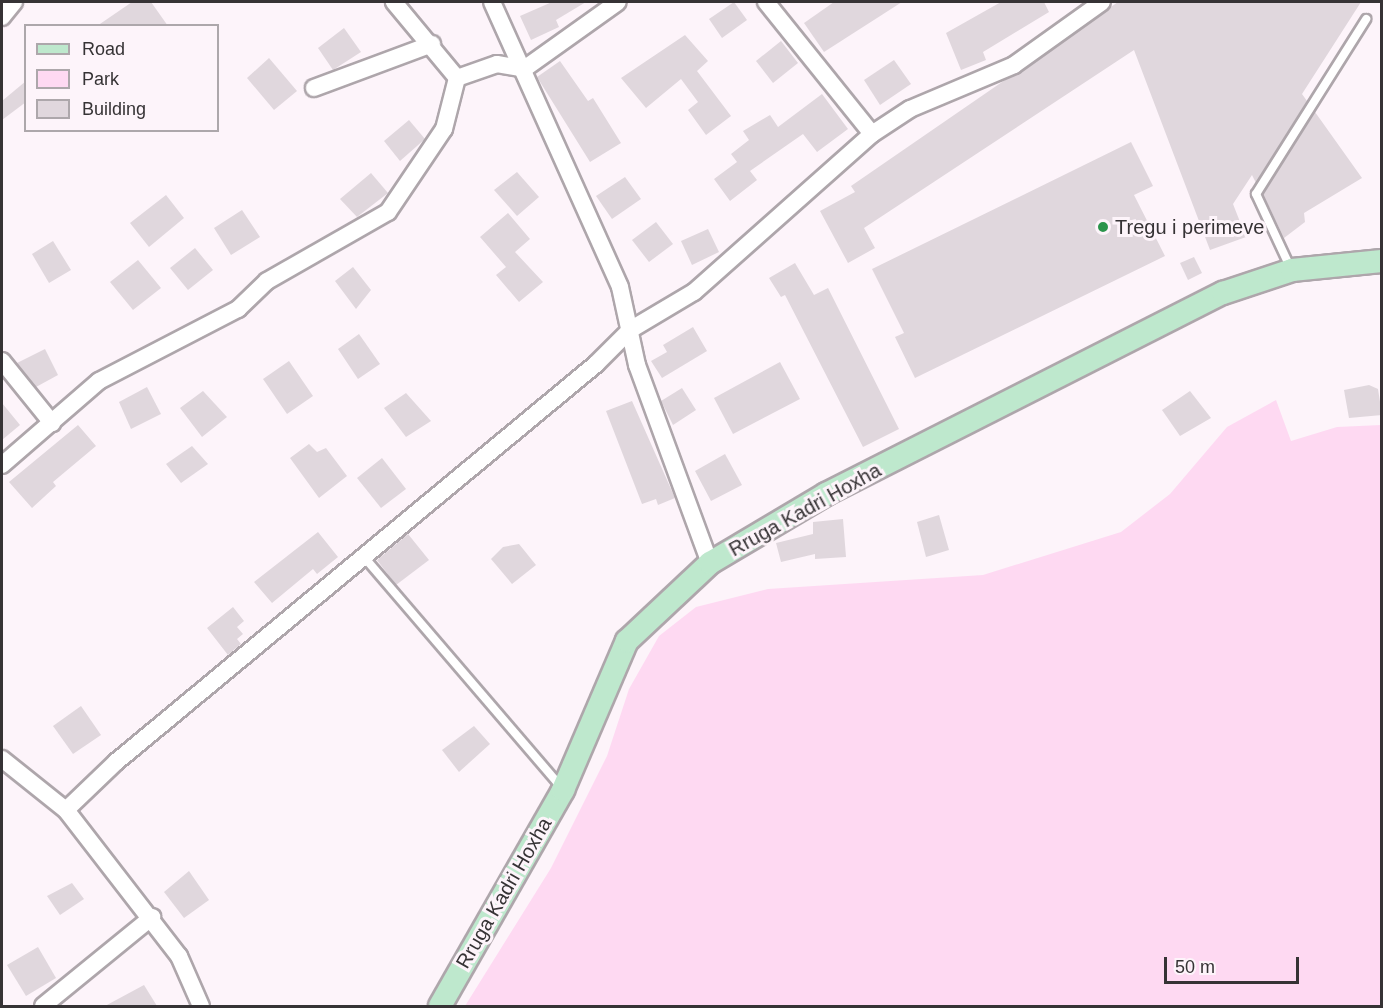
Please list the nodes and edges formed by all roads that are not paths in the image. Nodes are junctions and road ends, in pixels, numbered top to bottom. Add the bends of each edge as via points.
1 (14, 2) edge
2 (394, 2) edge
3 (492, 2) edge
4 (618, 2) edge
5 (1102, 2) edge
6 (771, 3) edge
7 (2, 17) edge
8 (1366, 19) dead end
9 (432, 44) junction
10 (524, 69) junction
11 (457, 78) junction
12 (314, 88) dead end
13 (872, 134) junction
14 (1382, 261) edge
15 (1292, 270) junction
16 (630, 330) junction
17 (2, 361) edge
18 (52, 423) junction
19 (2, 465) edge
20 (364, 557) junction
21 (710, 562) junction
22 (2, 759) edge
23 (563, 790) junction
24 (66, 810) junction
25 (152, 917) junction
26 (43, 1006) edge
27 (201, 1006) edge
28 (440, 1006) edge

1 - 7 street
2 - 9 street
3 - 10 street
4 - 10 street
5 - 13 street via 1014,65 910,109
6 - 13 street
8 - 15 lane via 1256,194
9 - 11 street
9 - 12 street
10 - 11 street via 498,64
10 - 16 street via 620,287
11 - 18 street via 444,129 388,212 267,281 219,320 99,381
13 - 16 street via 694,292
14 - 15 main road, Rruga Kadri Hoxha
15 - 21 main road, Rruga Kadri Hoxha via 1222,293 817,499
16 - 20 street
16 - 21 street via 637,365
17 - 18 street
18 - 19 street
20 - 23 lane
20 - 24 street via 116,762
21 - 23 main road, Rruga Kadri Hoxha via 627,641
22 - 24 street
23 - 28 main road, Rruga Kadri Hoxha
24 - 25 street
25 - 26 street
25 - 27 street via 179,956

